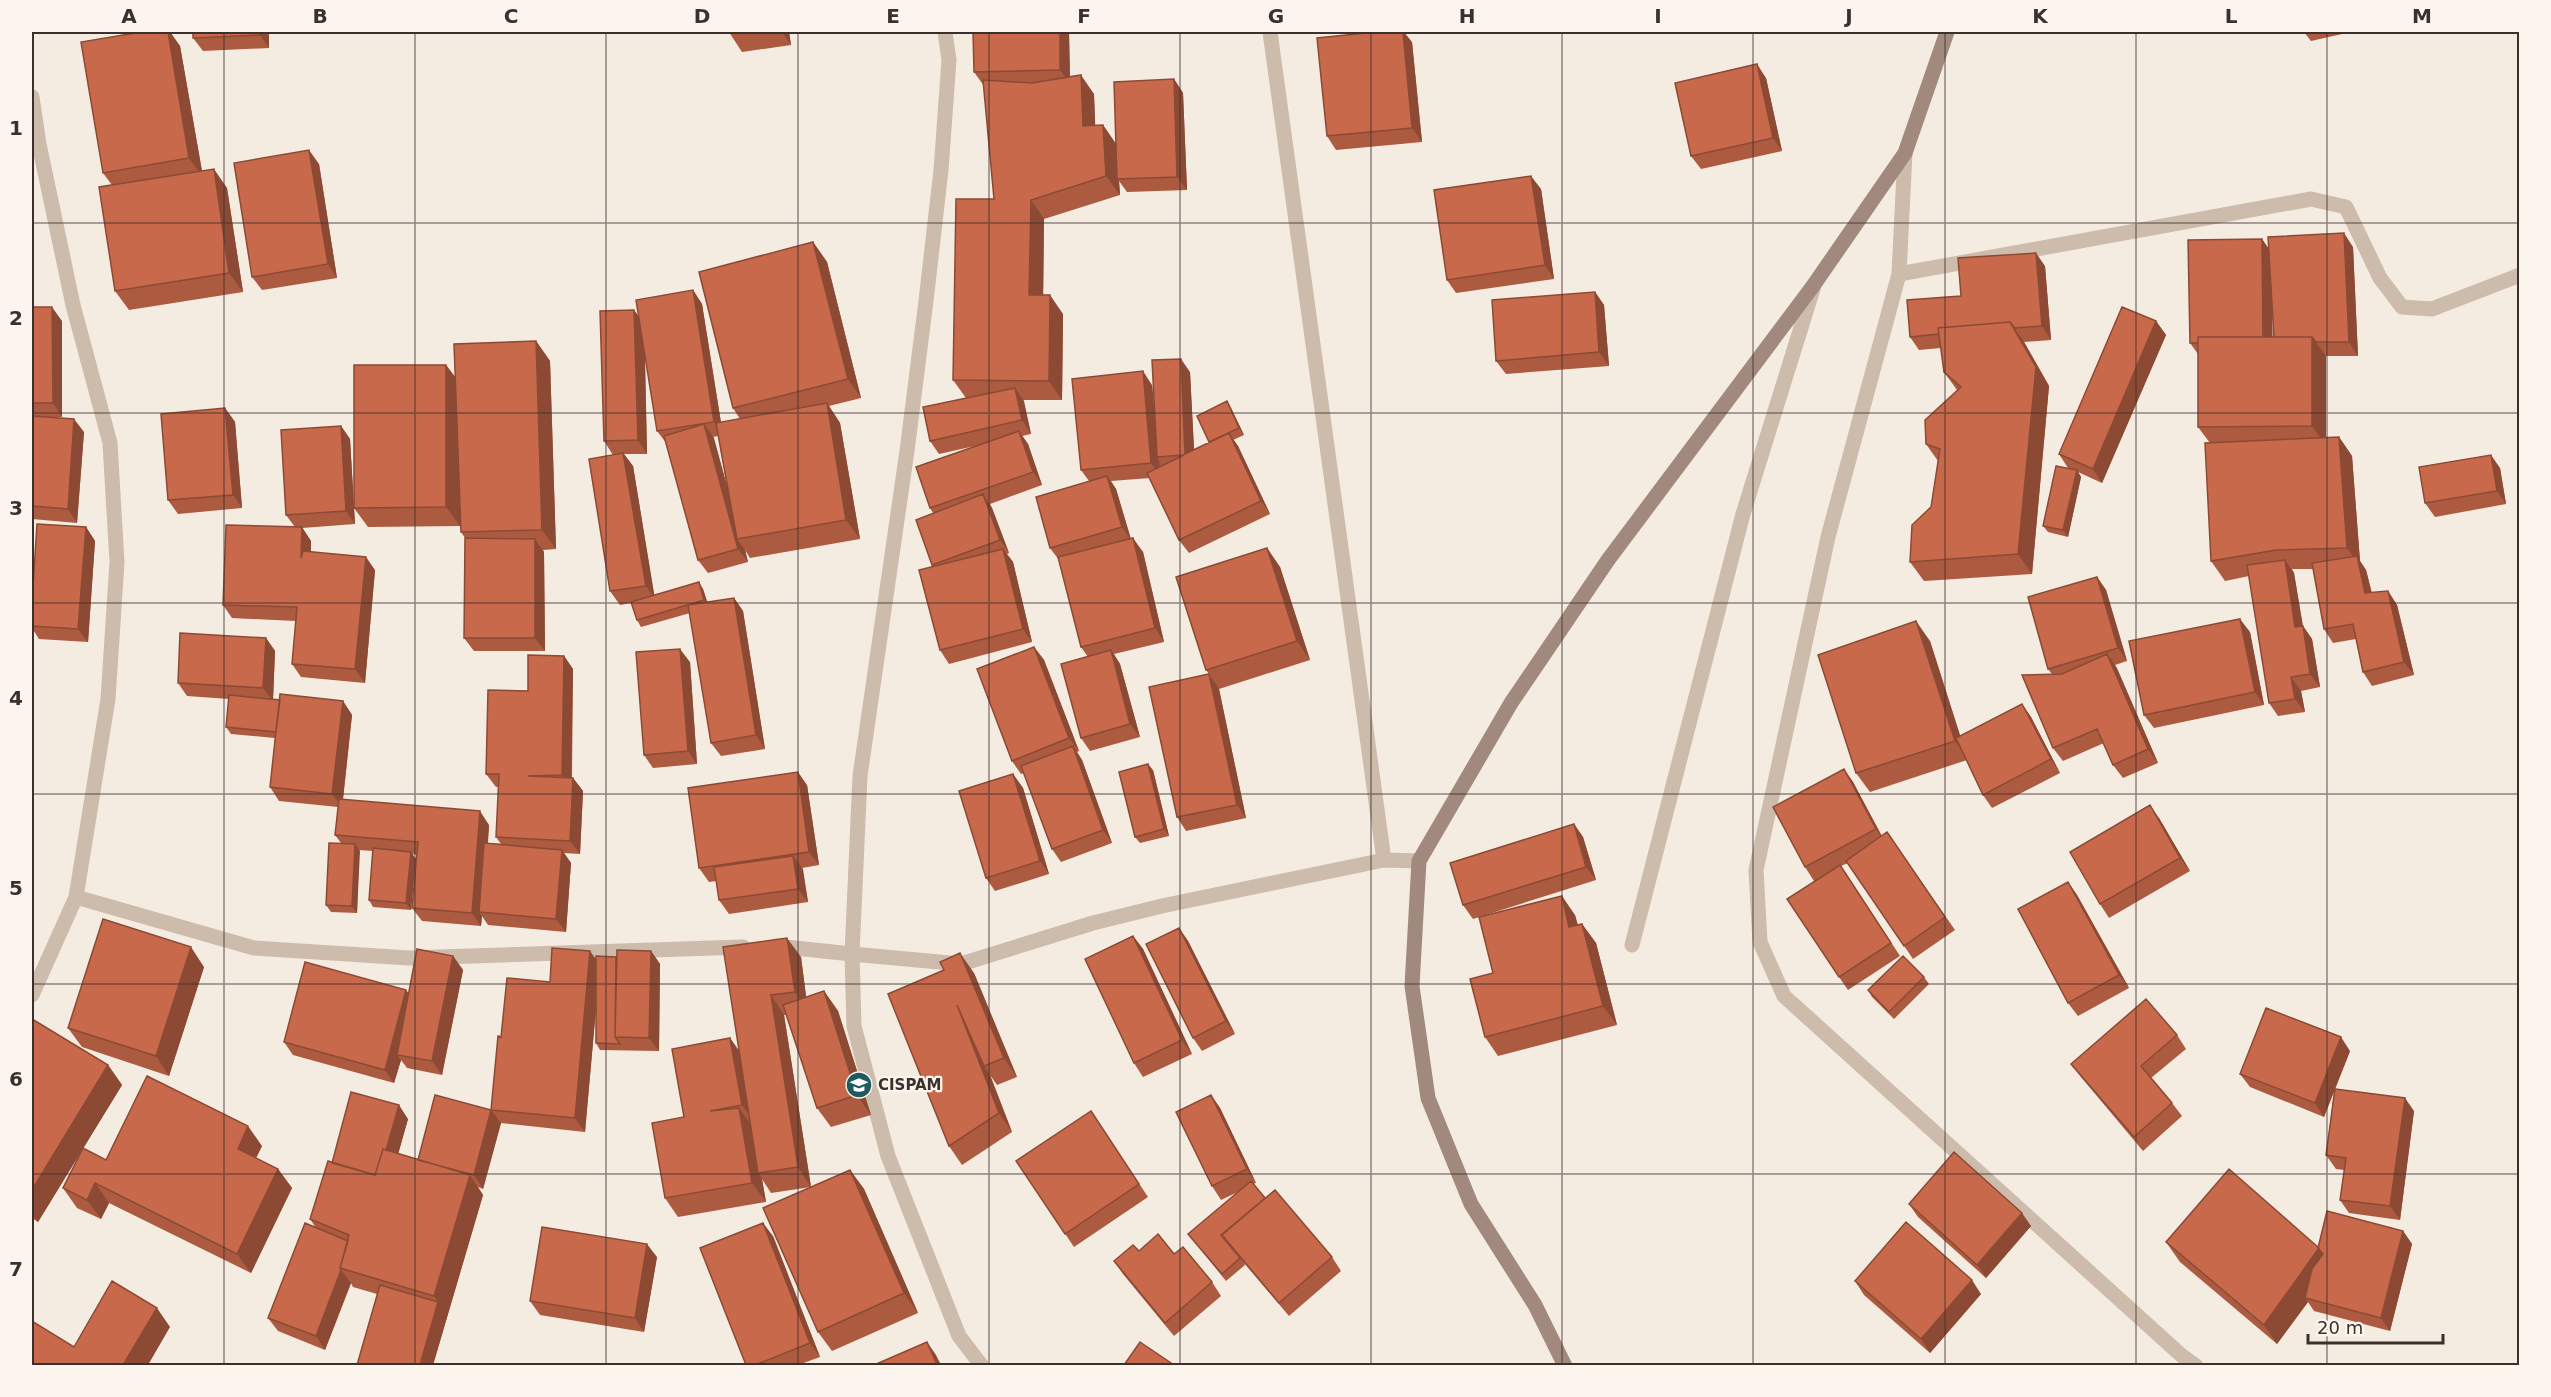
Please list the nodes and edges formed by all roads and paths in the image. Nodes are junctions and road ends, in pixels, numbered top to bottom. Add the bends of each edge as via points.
1 (945, 32) edge
2 (1270, 32) edge
3 (1947, 32) edge
4 (32, 97) edge
5 (1905, 153) junction
6 (1899, 274) junction
7 (2520, 275) edge
8 (1814, 286) junction
9 (1384, 860) junction
10 (1419, 861) junction
11 (76, 897) junction
12 (1632, 945) dead end
13 (852, 954) junction
14 (32, 994) edge
15 (982, 1365) edge
16 (1565, 1365) edge
17 (2196, 1365) edge

1 - 13 street via 949,60 937,203 907,451 860,776
2 - 9 street
3 - 5 street
4 - 11 street via 68,282 110,443 116,550 108,699
5 - 6 street
5 - 8 street
6 - 7 street via 2311,199 2346,207 2380,279 2402,307 2432,309
6 - 17 street via 1828,537 1756,870 1760,942 1784,996
8 - 10 street via 1601,569 1511,703
8 - 12 street via 1743,513
9 - 10 street
9 - 13 street via 1162,906 961,964
10 - 16 street via 1412,987 1428,1098 1471,1204 1535,1305
11 - 13 street via 254,948 409,958 776,946
11 - 14 street
13 - 15 street via 854,1026 888,1156 959,1336

